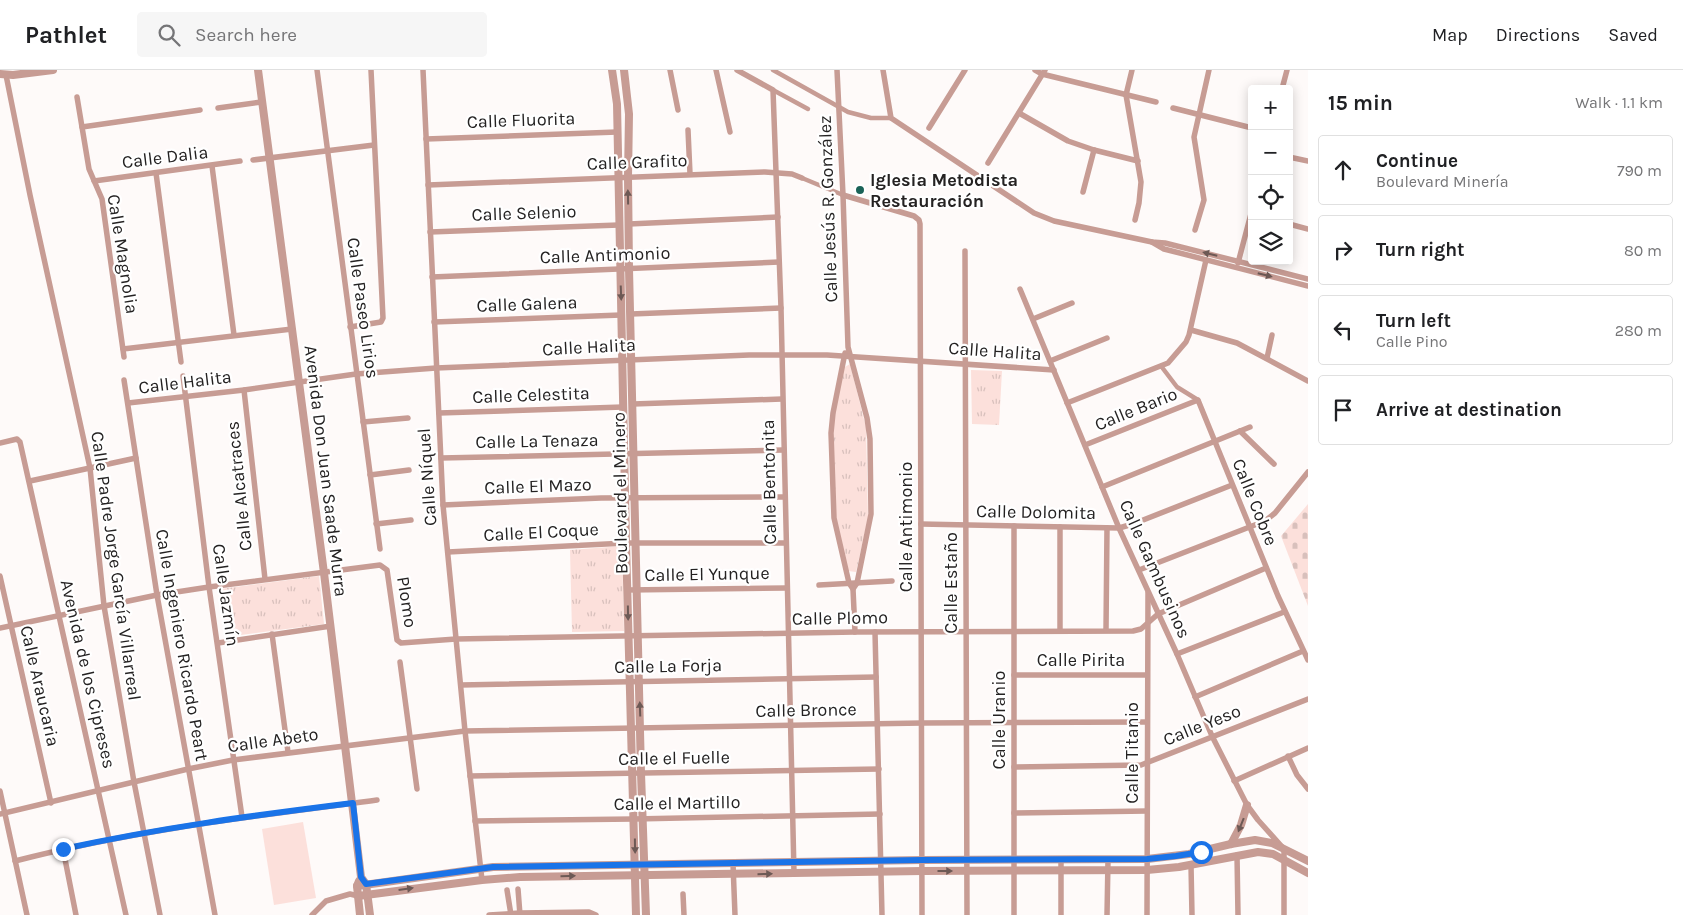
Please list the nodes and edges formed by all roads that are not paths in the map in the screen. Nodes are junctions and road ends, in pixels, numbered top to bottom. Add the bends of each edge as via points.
1 (53, 70) edge
2 (258, 70) edge
3 (316, 70) edge
4 (371, 70) edge
5 (422, 70) edge
6 (612, 70) edge
7 (624, 70) edge
8 (670, 70) edge
9 (716, 70) edge
10 (737, 70) edge
11 (773, 70) edge
12 (837, 70) edge
13 (883, 70) edge
14 (965, 70) edge
15 (1035, 70) edge
16 (1132, 70) edge
17 (1209, 70) edge
18 (1287, 70) edge
19 (1043, 72) edge
20 (2, 75) edge
21 (1283, 85) edge
22 (773, 90) junction
23 (1126, 94) junction
24 (77, 97) dead end
25 (261, 102) junction
26 (1156, 102) dead end
27 (218, 108) dead end
28 (840, 108) junction
29 (1172, 108) dead end
30 (808, 109) dead end
31 (200, 110) dead end
32 (678, 110) dead end
33 (1019, 113) junction
34 (1198, 114) junction
35 (891, 118) junction
36 (82, 127) junction
37 (1248, 127) edge
38 (929, 128) dead end
39 (688, 130) dead end
40 (617, 132) junction
41 (730, 132) dead end
42 (426, 139) junction
43 (374, 145) junction
44 (326, 150) junction
45 (1094, 150) junction
46 (270, 158) junction
47 (1293, 158) edge
48 (253, 160) dead end
49 (1138, 161) junction
50 (1308, 161) edge
51 (240, 162) dead end
52 (988, 163) dead end
53 (212, 166) junction
54 (776, 172) junction
55 (156, 173) junction
56 (690, 174) junction
57 (628, 177) junction
58 (618, 178) junction
59 (802, 178) joint
60 (94, 181) junction
61 (428, 186) junction
62 (1083, 192) dead end
63 (844, 195) junction
64 (778, 217) junction
65 (1135, 220) dead end
66 (1249, 220) edge
67 (628, 224) junction
68 (619, 225) junction
69 (1293, 225) edge
70 (1308, 229) edge
71 (1196, 230) dead end
72 (430, 232) junction
73 (1152, 242) junction
74 (965, 251) dead end
75 (1206, 260) junction
76 (1239, 261) junction
77 (779, 262) junction
78 (1237, 268) junction
79 (620, 269) junction
80 (630, 269) junction
81 (432, 277) junction
82 (1308, 279) edge
83 (1308, 286) edge
84 (1020, 289) dead end
85 (1072, 303) dead end
86 (781, 308) junction
87 (631, 314) junction
88 (622, 315) junction
89 (1033, 319) junction
90 (434, 322) junction
91 (350, 327) junction
92 (292, 329) junction
93 (1191, 330) junction
94 (234, 335) junction
95 (1272, 335) dead end
96 (1107, 338) dead end
97 (178, 341) junction
98 (123, 349) junction
99 (782, 354) junction
100 (848, 356) junction
101 (124, 357) dead end
102 (1267, 358) junction
103 (623, 360) junction
104 (632, 360) junction
105 (920, 361) junction
106 (1050, 361) junction
107 (181, 362) dead end
108 (965, 364) junction
109 (1161, 366) junction
110 (436, 368) junction
111 (1054, 370) junction
112 (356, 374) junction
113 (183, 376) dead end
114 (124, 380) dead end
115 (1308, 381) edge
116 (300, 382) junction
117 (244, 390) junction
118 (186, 397) junction
119 (782, 399) junction
120 (1198, 400) junction
121 (128, 403) junction
122 (1068, 403) junction
123 (633, 404) junction
124 (623, 407) junction
125 (439, 413) junction
126 (408, 418) dead end
127 (363, 422) junction
128 (1250, 428) dead end
129 (1240, 431) junction
130 (1215, 442) junction
131 (0, 443) edge
132 (1085, 445) junction
133 (783, 450) junction
134 (624, 453) junction
135 (634, 453) junction
136 (136, 458) junction
137 (441, 458) junction
138 (1274, 464) dead end
139 (90, 468) junction
140 (409, 470) dead end
141 (1308, 472) edge
142 (370, 475) junction
143 (30, 481) junction
144 (1232, 485) junction
145 (1102, 487) junction
146 (784, 497) junction
147 (625, 498) junction
148 (635, 498) junction
149 (443, 504) junction
150 (411, 520) dead end
151 (376, 524) junction
152 (921, 524) junction
153 (966, 525) junction
154 (1014, 526) junction
155 (1060, 527) junction
156 (1106, 528) junction
157 (1119, 528) junction
158 (1250, 528) junction
159 (626, 543) junction
160 (637, 543) junction
161 (785, 543) junction
162 (380, 549) dead end
163 (448, 552) junction
164 (1266, 568) junction
165 (1139, 570) junction
166 (324, 573) junction
167 (0, 576) edge
168 (265, 580) junction
169 (892, 581) dead end
170 (849, 583) junction
171 (819, 585) dead end
172 (855, 586) junction
173 (209, 587) junction
174 (786, 588) junction
175 (627, 590) junction
176 (638, 590) junction
177 (1148, 591) junction
178 (157, 595) junction
179 (104, 606) junction
180 (1284, 612) junction
181 (1158, 614) junction
182 (59, 615) junction
183 (1147, 623) junction
184 (11, 625) junction
185 (331, 626) junction
186 (0, 628) edge
187 (1106, 630) junction
188 (966, 631) junction
189 (1014, 631) junction
190 (1060, 631) junction
191 (855, 632) junction
192 (875, 632) junction
193 (922, 632) junction
194 (272, 634) junction
195 (788, 634) junction
196 (628, 636) junction
197 (638, 636) junction
198 (456, 639) junction
199 (218, 643) junction
200 (400, 643) joint
201 (1303, 651) junction
202 (1177, 654) junction
203 (1308, 660) edge
204 (400, 662) dead end
205 (1014, 675) junction
206 (1147, 675) junction
207 (876, 677) junction
208 (789, 679) junction
209 (629, 681) junction
210 (639, 681) junction
211 (461, 685) junction
212 (1195, 697) junction
213 (1308, 700) edge
214 (1014, 722) junction
215 (1147, 722) junction
216 (922, 723) junction
217 (966, 723) junction
218 (877, 724) junction
219 (790, 725) junction
220 (630, 728) junction
221 (640, 728) junction
222 (465, 731) junction
223 (1212, 736) junction
224 (409, 737) junction
225 (346, 746) junction
226 (1308, 748) edge
227 (288, 752) junction
228 (1288, 756) junction
229 (233, 760) junction
230 (1147, 764) junction
231 (1014, 767) junction
232 (188, 769) junction
233 (878, 769) junction
234 (791, 771) junction
235 (631, 773) junction
236 (641, 773) junction
237 (470, 776) junction
238 (1234, 781) junction
239 (134, 782) junction
240 (416, 789) dead end
241 (1308, 789) edge
242 (0, 791) edge
243 (98, 791) junction
244 (377, 800) dead end
245 (51, 802) junction
246 (353, 803) junction
247 (1247, 805) junction
248 (1147, 812) junction
249 (1014, 813) junction
250 (2, 814) edge
251 (880, 814) junction
252 (792, 816) junction
253 (242, 817) junction
254 (644, 819) junction
255 (634, 820) junction
256 (475, 821) junction
257 (199, 824) junction
258 (143, 832) junction
259 (109, 839) junction
260 (1231, 844) junction
261 (1284, 848) junction
262 (63, 849) junction
263 (1211, 849) junction
264 (1237, 855) junction
265 (1147, 859) junction
266 (922, 860) junction
267 (967, 860) junction
268 (1014, 860) junction
269 (1061, 860) junction
270 (1108, 860) junction
271 (1213, 860) junction
272 (1284, 860) junction
273 (15, 861) junction
274 (881, 861) junction
275 (1308, 861) edge
276 (794, 862) junction
277 (635, 864) junction
278 (645, 864) junction
279 (733, 864) junction
280 (1191, 865) junction
281 (480, 868) junction
282 (967, 870) junction
283 (1014, 870) junction
284 (1061, 870) junction
285 (1108, 870) junction
286 (1147, 870) junction
287 (881, 871) junction
288 (922, 871) junction
289 (794, 873) junction
290 (1308, 873) edge
291 (733, 874) junction
292 (645, 875) junction
293 (635, 876) junction
294 (361, 877) junction
295 (482, 880) junction
296 (366, 884) junction
297 (357, 886) junction
298 (518, 889) dead end
299 (508, 890) dead end
300 (683, 894) dead end
301 (354, 895) junction
302 (367, 895) junction
303 (510, 914) edge
304 (520, 914) edge
305 (27, 915) edge
306 (76, 915) edge
307 (126, 915) edge
308 (160, 915) edge
309 (215, 915) edge
310 (312, 915) edge
311 (360, 915) edge
312 (370, 915) edge
313 (489, 915) edge
314 (596, 915) edge
315 (636, 915) edge
316 (646, 915) edge
317 (684, 915) edge
318 (735, 915) edge
319 (882, 915) edge
320 (922, 915) edge
321 (967, 915) edge
322 (1014, 915) edge
323 (1061, 915) edge
324 (1108, 915) edge
325 (1147, 915) edge
326 (1192, 915) edge
327 (1238, 915) edge
328 (1284, 915) edge

1 - 20 street
2 - 25 street, Avenida Don Juan Saade Murra
3 - 44 street, Calle Paseo Lirios
4 - 43 street
5 - 42 street, Calle Níquel
6 - 40 street, Boulevard el Minero
7 - 57 street, Boulevard el Minero via 629,114
8 - 32 street
9 - 41 street
10 - 22 street
11 - 28 street
12 - 28 street, Calle Jesús R. González
13 - 35 street
14 - 38 street
15 - 19 street
16 - 23 street
17 - 34 street
18 - 21 street
19 - 23 street
19 - 33 street
20 - 139 street, Calle Padre Jorge García Villarreal
22 - 30 street
22 - 54 street, Calle Bentonita
23 - 26 street
23 - 49 street
24 - 36 street, Calle Magnolia
25 - 27 street
25 - 46 street, Avenida Don Juan Saade Murra
28 - 35 street via 870,118
28 - 63 street, Calle Jesús R. González
29 - 34 street
31 - 36 street
33 - 45 street via 1068,141
33 - 52 street
34 - 37 street
34 - 71 street via 1194,137 1204,200
35 - 73 street via 1034,213 1054,221
36 - 60 street, Calle Magnolia
39 - 56 street
40 - 42 street, Calle Fluorita
40 - 58 street, Boulevard el Minero
42 - 61 street, Calle Níquel
43 - 44 street
43 - 91 street via 383,318 381,322
44 - 46 street
44 - 91 street, Calle Paseo Lirios
45 - 49 street
45 - 62 street
46 - 48 street
46 - 92 street, Avenida Don Juan Saade Murra
47 - 50 street
49 - 65 street via 1141,194
51 - 53 street, Calle Dalia
53 - 55 street, Calle Dalia
53 - 94 street
54 - 56 street, Calle Grafito
54 - 59 street, Calle Grafito
54 - 64 street, Calle Bentonita
55 - 60 street, Calle Dalia
55 - 97 street
56 - 57 street, Calle Grafito
57 - 58 street, Calle Grafito
67 -> 57 street, Boulevard el Minero
58 - 61 street, Calle Grafito
58 - 68 street, Boulevard el Minero
59 - 63 street, Calle Grafito
60 - 98 street, Calle Magnolia via 102,199
61 - 72 street, Calle Níquel
63 - 100 street, Calle Jesús R. González
63 - 105 street, Calle Antimonio via 919,220
64 - 67 street
64 - 77 street, Calle Bentonita
66 - 76 street
67 - 80 street, Boulevard el Minero
68 - 72 street, Calle Selenio
68 - 79 street, Boulevard el Minero
69 - 70 street
72 - 81 street, Calle Níquel
73 - 75 street via 1164,249
76 -> 73 street
74 - 108 street, Calle Estaño
75 - 78 street
75 - 93 street
76 - 78 street
76 - 82 street
77 - 80 street, Calle Antimonio
77 - 86 street, Calle Bentonita
78 -> 83 street
79 - 80 street, Calle Antimonio
79 - 81 street, Calle Antimonio
79 -> 88 street, Boulevard el Minero
80 - 87 street, Boulevard el Minero
81 - 90 street, Calle Níquel
84 - 89 street, Calle Gambusinos
85 - 89 street
86 - 87 street
86 - 99 street, Calle Bentonita
87 - 104 street, Boulevard el Minero
88 - 90 street, Calle Galena
88 - 103 street, Boulevard el Minero
89 - 106 street, Calle Gambusinos
90 - 110 street, Calle Níquel
91 - 112 street, Calle Paseo Lirios
92 - 94 street
92 - 116 street, Avenida Don Juan Saade Murra
93 - 102 street via 1229,340
93 - 109 street via 1186,342 1168,363
94 - 97 street
95 - 102 street
96 - 106 street, Calle Halita
97 - 98 street
97 - 107 street
98 - 101 street, Calle Magnolia
99 - 100 street, Calle Halita
99 - 104 street, Calle Halita
99 - 119 street, Calle Bentonita
100 - 105 street, Calle Halita
100 - 170 street, Calle Jesús R. González via 831,433 834,518
100 - 172 street, Calle Jesús R. González via 870,439 871,514
102 - 115 street
103 - 104 street, Calle Halita
103 - 110 street, Calle Halita
103 - 124 street, Boulevard el Minero
104 - 123 street, Boulevard el Minero
105 - 108 street, Calle Halita
105 - 152 street, Calle Antimonio
106 - 111 street, Calle Gambusinos
108 - 111 street, Calle Halita
108 - 153 street, Calle Estaño
109 - 120 street via 1177,387
109 - 122 street
110 - 112 street, Calle Halita
110 - 125 street, Calle Níquel
111 - 122 street, Calle Gambusinos
112 - 116 street, Calle Halita
112 - 127 street, Calle Paseo Lirios
113 - 118 street, Calle Jazmín
114 - 121 street, Calle Ingeniero Ricardo Peart
116 - 117 street, Calle Halita
116 - 166 street, Avenida Don Juan Saade Murra
117 - 118 street, Calle Halita
117 - 168 street, Calle Alcatraces
118 - 121 street, Calle Halita
118 - 173 street, Calle Jazmín
119 - 123 street
119 - 133 street, Calle Bentonita
120 - 130 street, Calle Cobre
120 - 132 street, Calle Bario
121 - 136 street, Calle Ingeniero Ricardo Peart
122 - 132 street, Calle Gambusinos
123 - 135 street, Boulevard el Minero
124 - 125 street, Calle Celestita
124 - 134 street, Boulevard el Minero
125 - 137 street, Calle Níquel
126 - 127 street
127 - 142 street, Calle Paseo Lirios
128 - 129 street
129 - 130 street
129 - 138 street
130 - 144 street, Calle Cobre
130 - 145 street
131 - 143 street, Avenida de los Cipreses via 19,440
132 - 145 street, Calle Gambusinos
133 - 135 street, Calle La Tenaza
133 - 146 street, Calle Bentonita
134 - 135 street, Calle La Tenaza
134 - 137 street, Calle La Tenaza
134 - 147 street, Boulevard el Minero
135 - 148 street, Boulevard el Minero
136 - 139 street
136 - 178 street, Calle Ingeniero Ricardo Peart
137 - 149 street, Calle Níquel
139 - 143 street
139 - 179 street, Calle Padre Jorge García Villarreal
140 - 142 street
141 - 158 street via 1270,517
142 - 151 street, Calle Paseo Lirios
143 - 182 street, Avenida de los Cipreses
144 - 157 street, Calle Dolomita
144 - 158 street, Calle Cobre
145 - 157 street, Calle Gambusinos
146 - 148 street, Calle El Mazo
146 - 161 street, Calle Bentonita
147 - 148 street, Calle El Mazo
147 - 149 street, Calle El Mazo
147 - 159 street, Boulevard el Minero
148 - 160 street, Boulevard el Minero
149 - 163 street, Calle Níquel
150 - 151 street
151 - 162 street, Calle Paseo Lirios
152 - 153 street, Calle Dolomita
152 - 193 street, Calle Antimonio
153 - 154 street, Calle Dolomita
153 - 188 street, Calle Estaño
154 - 155 street, Calle Dolomita
154 - 189 street, Calle Uranio
155 - 156 street, Calle Dolomita
155 - 190 street
156 - 157 street, Calle Dolomita
156 - 187 street
157 - 165 street, Calle Gambusinos
158 - 164 street, Calle Cobre
158 - 165 street
159 - 160 street, Calle El Coque
159 - 163 street, Calle El Coque
159 - 175 street, Boulevard el Minero
160 - 161 street, Calle El Coque
160 - 176 street, Boulevard el Minero
161 - 174 street, Calle Bentonita
163 - 198 street, Calle Níquel
164 - 180 street, Calle Cobre
164 - 181 street, Calle Plomo
165 - 177 street, Calle Gambusinos
166 - 168 street
166 - 185 street, Avenida Don Juan Saade Murra
166 - 200 street, Plomo via 383,566 387,570
167 - 184 street, Calle Araucaria
168 - 173 street
169 - 172 street
170 - 171 street
170 - 172 street, Calle Jesús R. González
172 - 191 street, Calle Jesús R. González
173 - 178 street
173 - 199 street, Calle Jazmín
174 - 176 street, Calle El Yunque
174 - 195 street, Calle Bentonita
175 - 176 street, Calle El Yunque
175 -> 196 street, Boulevard el Minero
176 - 197 street, Boulevard el Minero
177 - 181 street, Calle Gambusinos
177 - 183 street, Calle Titanio
178 - 179 street
178 - 232 street, Calle Ingeniero Ricardo Peart
179 - 182 street
179 - 239 street, Calle Padre Jorge García Villarreal
180 - 201 street, Calle Cobre
180 - 202 street
181 - 183 street, Calle Plomo
181 - 202 street, Calle Gambusinos
182 - 184 street
182 - 243 street, Avenida de los Cipreses
183 - 187 street, Calle Plomo via 1137,630
183 - 206 street, Calle Titanio
184 - 186 street
184 - 245 street, Calle Araucaria
185 - 194 street
185 - 225 street, Avenida Don Juan Saade Murra
187 - 190 street, Calle Plomo
188 - 189 street, Calle Plomo
188 - 193 street, Calle Plomo
188 - 217 street, Calle Estaño
189 - 190 street, Calle Plomo
189 - 205 street, Calle Uranio
191 - 192 street, Calle Plomo
191 - 195 street, Calle Plomo
192 - 193 street, Calle Plomo
192 - 207 street
193 - 216 street, Calle Antimonio
194 - 199 street
194 - 227 street
195 - 197 street, Calle Plomo
195 - 208 street, Calle Bentonita
196 - 197 street, Calle Plomo
196 - 198 street, Calle Plomo
196 - 209 street, Boulevard el Minero
197 - 210 street, Boulevard el Minero
198 - 200 street, Calle Plomo
198 - 211 street, Calle Níquel
199 - 229 street, Calle Jazmín
201 - 203 street, Calle Cobre
201 - 212 street
202 - 212 street, Calle Gambusinos
204 - 224 street
205 - 206 street, Calle Pirita
205 - 214 street, Calle Uranio
206 - 215 street, Calle Titanio
207 - 208 street, Calle La Forja
207 - 218 street
208 - 210 street, Calle La Forja
208 - 219 street, Calle Bentonita
209 - 210 street, Calle La Forja
209 - 211 street, Calle La Forja
209 - 220 street, Boulevard el Minero
221 -> 210 street, Boulevard el Minero
211 - 222 street, Calle Níquel
212 - 223 street, Calle Gambusinos
213 - 223 street, Calle Yeso
214 - 215 street, Calle Bronce
214 - 217 street, Calle Bronce
214 - 231 street, Calle Uranio
215 - 230 street, Calle Titanio
216 - 217 street, Calle Bronce
216 - 218 street, Calle Bronce
216 - 266 street, Calle Antimonio
217 - 267 street, Calle Estaño
218 - 219 street, Calle Bronce
218 - 233 street
219 - 221 street, Calle Bronce
219 - 234 street, Calle Bentonita
220 - 221 street, Calle Bronce
220 - 222 street, Calle Bronce
220 - 235 street, Boulevard el Minero
221 - 236 street, Boulevard el Minero
222 - 224 street, Calle Abeto
222 - 237 street, Calle Níquel
223 - 230 street, Calle Yeso
223 - 238 street, Calle Gambusinos
224 - 225 street, Calle Abeto
224 - 240 street
225 - 227 street, Calle Abeto
225 - 246 street, Avenida Don Juan Saade Murra
226 - 228 street
227 - 229 street, Calle Abeto
228 - 238 street
228 - 241 street
229 - 232 street, Calle Abeto
229 - 253 street, Calle Jazmín
230 - 231 street, Calle Yeso via 1133,767
230 - 248 street, Calle Titanio
231 - 249 street, Calle Uranio
232 - 239 street, Calle Abeto
232 - 257 street, Calle Ingeniero Ricardo Peart
233 - 234 street, Calle el Fuelle
233 - 251 street
234 - 236 street, Calle el Fuelle
234 - 252 street, Calle Bentonita
235 - 236 street, Calle el Fuelle
235 - 237 street, Calle el Fuelle
235 - 255 street, Boulevard el Minero
236 - 254 street, Boulevard el Minero
237 - 256 street, Calle Níquel
238 - 247 street, Calle Gambusinos
239 - 243 street, Calle Abeto
239 - 258 street, Calle Padre Jorge García Villarreal
242 - 250 street
243 - 245 street, Calle Abeto
243 - 259 street, Avenida de los Cipreses
244 - 246 street
245 - 250 street, Calle Abeto
246 - 253 street
246 - 294 street, Avenida Don Juan Saade Murra
247 -> 260 street
247 - 261 street, Calle Gambusinos
248 - 249 street
248 - 265 street, Calle Titanio
249 - 268 street, Calle Uranio
250 - 273 street
251 - 252 street, Calle el Martillo
251 - 274 street
252 - 254 street, Calle el Martillo
252 - 276 street, Calle Bentonita
253 - 257 street
254 - 255 street, Calle el Martillo
254 - 278 street, Boulevard el Minero
255 - 256 street, Calle el Martillo
255 -> 277 street, Boulevard el Minero
256 - 281 street, Calle Níquel
257 - 258 street
257 - 309 street, Calle Ingeniero Ricardo Peart
258 - 259 street
258 - 308 street, Calle Padre Jorge García Villarreal
259 - 262 street
259 - 307 street, Avenida de los Cipreses
260 - 261 street via 1263,841
260 - 263 street
261 - 272 street
261 - 275 street
262 - 273 street
262 - 306 street
263 - 265 street
263 - 271 street
264 - 271 street
264 - 272 street via 1266,852
264 - 327 street
265 - 270 street
265 - 286 street, Calle Titanio
266 - 267 street
266 - 274 street
266 - 288 street, Calle Antimonio
267 - 268 street
267 - 282 street, Calle Estaño
268 - 269 street
268 - 283 street, Calle Uranio
269 - 270 street
269 - 284 street
270 - 285 street
271 - 280 street
272 - 290 street
272 - 328 street
273 - 305 street
274 - 276 street
274 - 287 street
276 - 279 street
276 - 289 street, Calle Bentonita
277 - 278 street
277 - 281 street
277 - 293 street, Boulevard el Minero
278 - 279 street
278 - 292 street, Boulevard el Minero
279 - 291 street
280 - 286 street
280 - 326 street
281 - 295 street, Calle Níquel
281 - 296 street
282 - 283 street
288 -> 282 street
282 - 321 street, Calle Estaño
283 - 284 street
283 - 322 street, Calle Uranio
284 - 285 street
284 - 323 street
285 - 286 street
285 - 324 street
286 - 325 street, Calle Titanio
287 - 288 street
287 - 289 street
287 - 319 street
288 - 320 street, Calle Antimonio
291 -> 289 street
291 - 292 street
291 - 318 street
292 - 293 street
292 - 316 street, Boulevard el Minero
295 -> 293 street
293 - 315 street, Boulevard el Minero
294 - 296 street, Avenida Don Juan Saade Murra
294 - 297 street
302 -> 295 street
296 - 297 street
296 - 302 street
297 - 301 street
298 - 304 street
299 - 303 street
300 - 317 street
301 - 302 street
301 - 310 street via 326,901
301 - 311 street
302 - 312 street
303 - 304 street
303 - 313 street
304 - 314 street via 589,912

